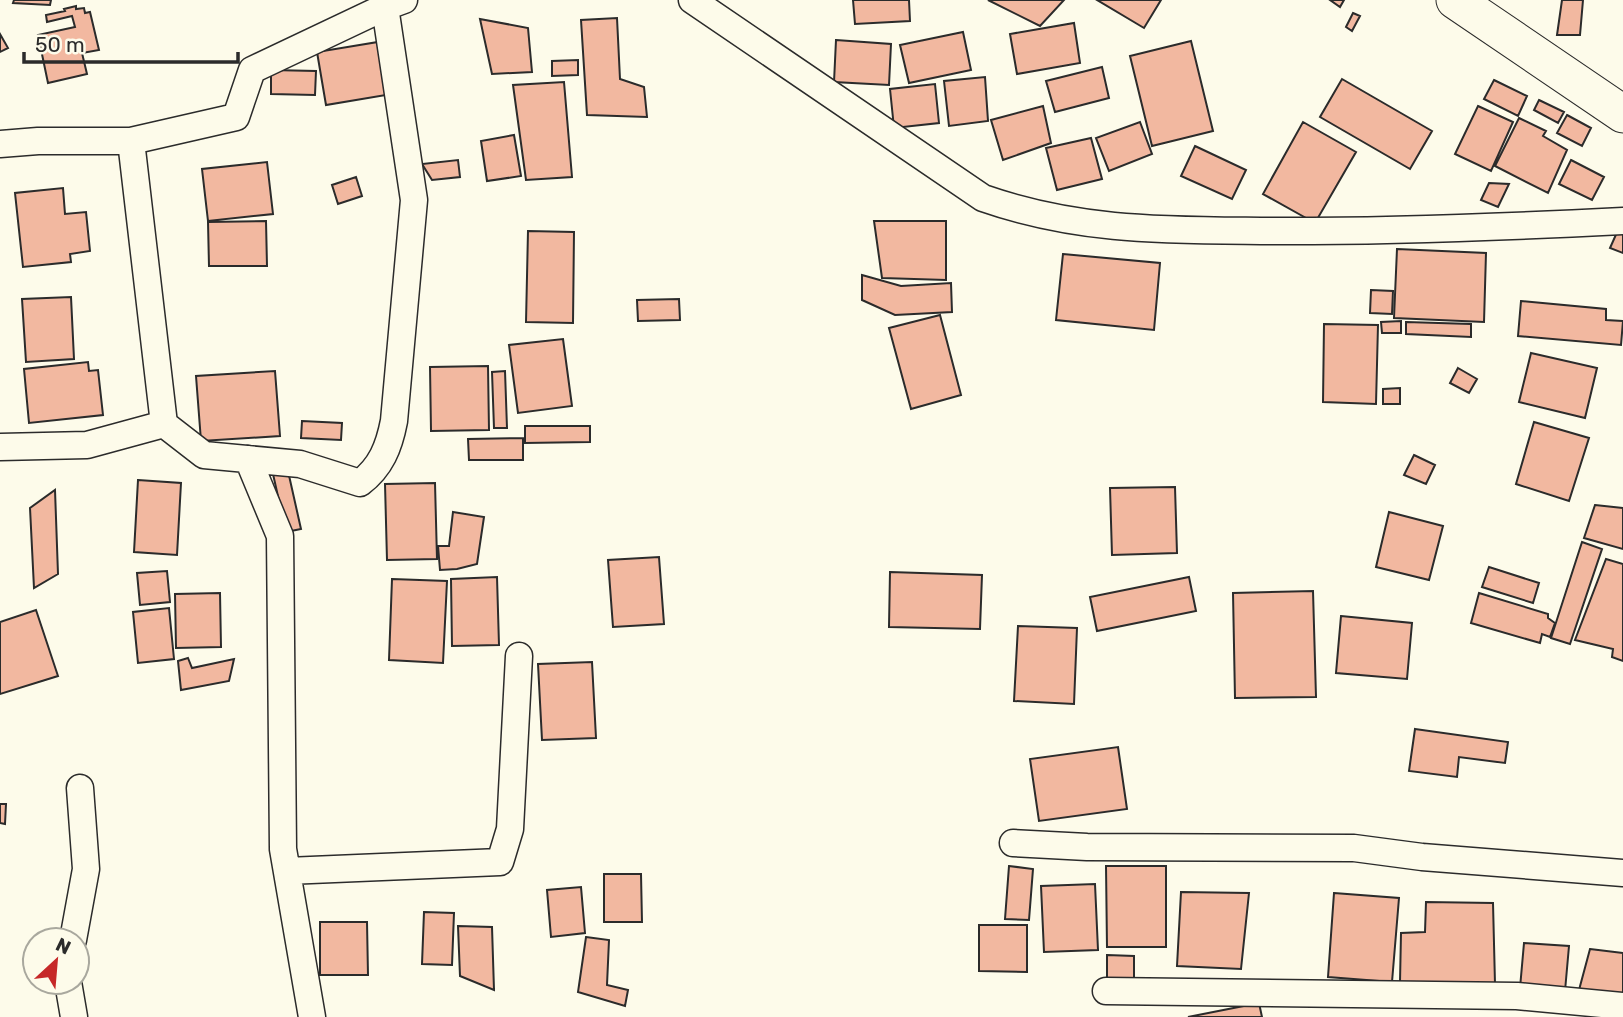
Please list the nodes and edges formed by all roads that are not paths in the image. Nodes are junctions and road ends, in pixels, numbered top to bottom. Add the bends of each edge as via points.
1 (692, 0) edge
2 (395, 3) edge
3 (1468, 5) edge
4 (1623, 114) edge
5 (131, 141) junction
6 (0, 145) edge
7 (1623, 221) edge
8 (164, 424) junction
9 (0, 447) edge
10 (248, 459) junction
11 (519, 656) dead end
12 (80, 788) dead end
13 (1013, 843) dead end
14 (287, 871) junction
15 (1623, 873) edge
16 (76, 926) edge
17 (1106, 991) dead end
18 (70, 996) edge
19 (1623, 1006) edge
20 (74, 1017) edge
21 (312, 1017) edge

1 - 7 street via 983,198 1016,210 1143,230 1374,232
2 - 5 street via 252,70 236,117
2 - 10 street via 414,200 390,440 383,459 360,483 300,464
3 - 4 street
5 - 6 street
5 - 8 street
8 - 9 street via 87,445
8 - 10 street via 204,455
10 - 14 street via 280,537 283,849
11 - 14 street via 510,829 500,862
12 - 16 street via 86,869
13 - 15 street via 1354,848
14 - 21 street
17 - 19 street via 1517,996
18 - 20 street

